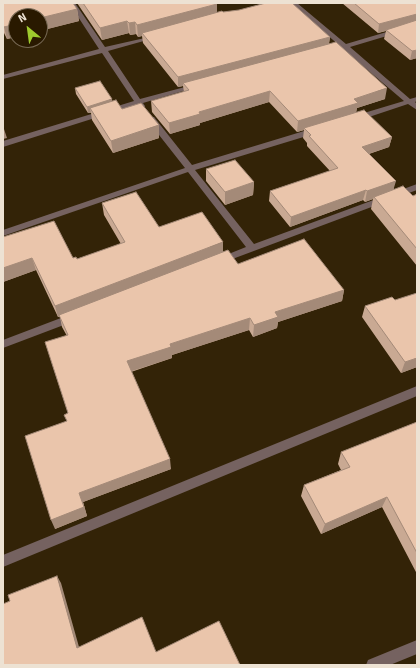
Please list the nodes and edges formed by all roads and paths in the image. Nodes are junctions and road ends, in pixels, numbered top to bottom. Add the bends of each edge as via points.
1 (72, 3) edge
2 (293, 3) edge
3 (417, 25) edge
4 (164, 34) edge
5 (345, 47) junction
6 (103, 50) junction
7 (322, 53) edge
8 (3, 77) edge
9 (207, 83) edge
10 (413, 100) edge
11 (138, 102) junction
12 (417, 108) edge
13 (349, 120) edge
14 (326, 127) edge
15 (3, 144) edge
16 (189, 169) junction
17 (417, 187) edge
18 (3, 233) edge
19 (252, 248) junction
20 (208, 265) edge
21 (83, 313) edge
22 (3, 344) edge
23 (417, 391) edge
24 (3, 561) edge
25 (417, 647) edge
26 (373, 665) edge

1 - 6 street
2 - 5 street
3 - 5 street
4 - 6 street
5 - 7 street
5 - 10 street
6 - 8 street
6 - 11 street
9 - 11 street
10 - 12 street
10 - 13 street
11 - 15 street
11 - 16 street
14 - 16 street
16 - 18 street
16 - 19 street
17 - 19 street
19 - 20 street
21 - 22 street
23 - 24 street
25 - 26 street

